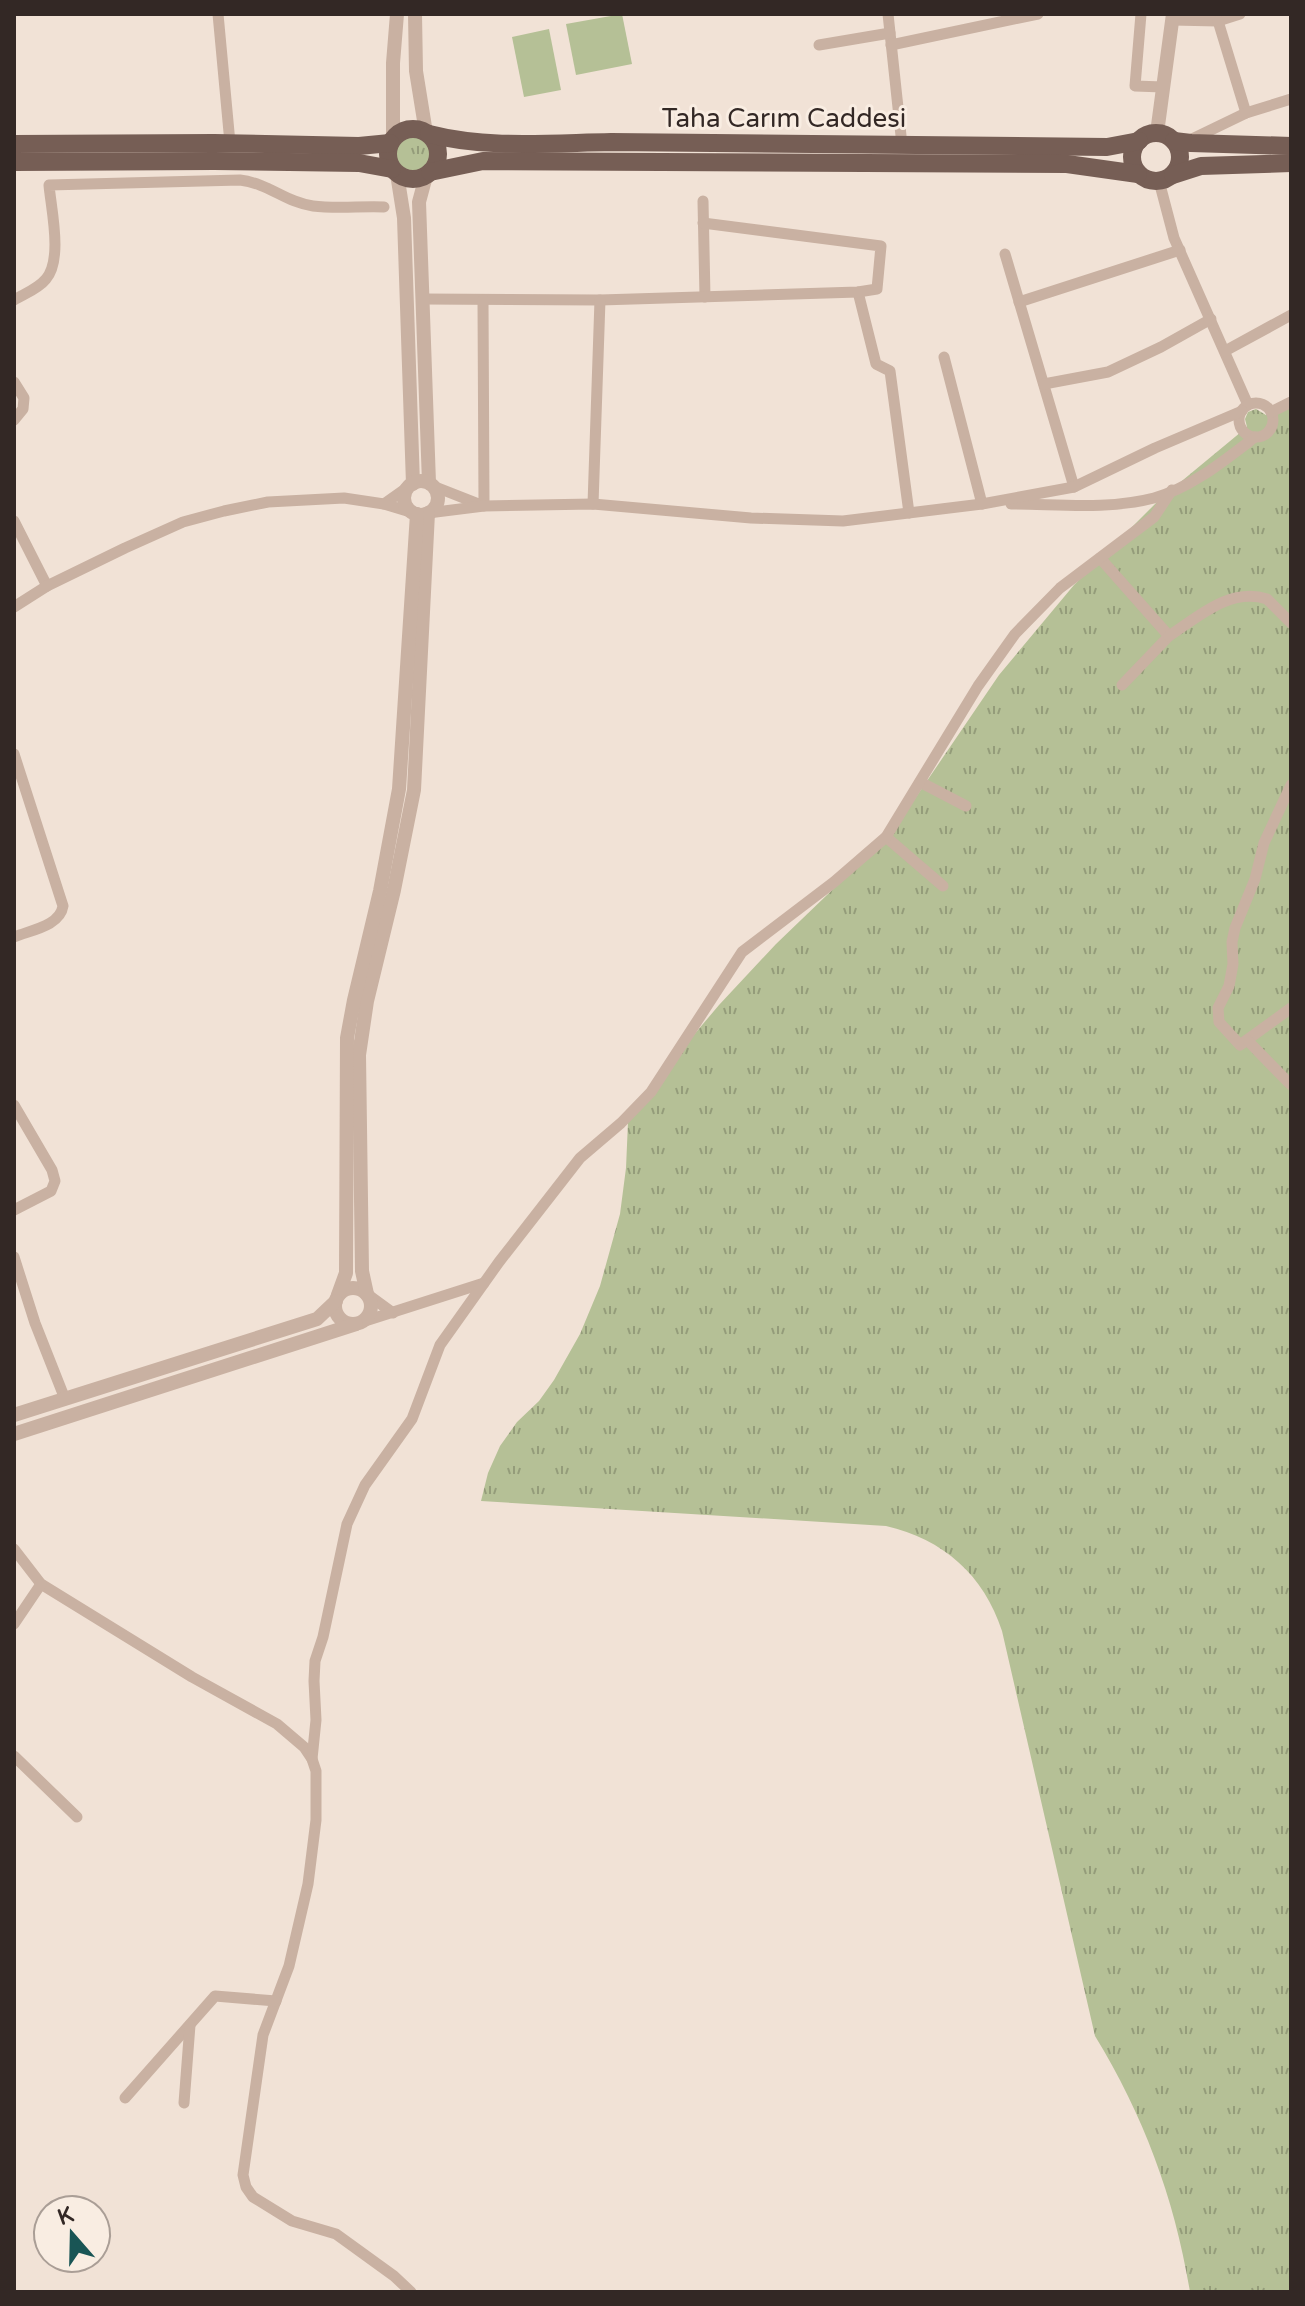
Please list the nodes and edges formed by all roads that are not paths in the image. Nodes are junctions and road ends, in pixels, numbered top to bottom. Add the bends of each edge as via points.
1 (218, 14) edge
2 (397, 14) edge
3 (415, 14) edge
4 (888, 14) edge
5 (1038, 14) edge
6 (1141, 14) edge
7 (1240, 14) edge
8 (1173, 17) edge
9 (1218, 21) junction
10 (891, 39) junction
11 (819, 45) dead end
12 (1163, 87) junction
13 (1291, 99) edge
14 (1246, 113) junction
15 (428, 134) junction
16 (1172, 139) junction
17 (392, 140) junction
18 (1139, 141) junction
19 (230, 143) junction
20 (14, 144) edge
21 (902, 145) junction
22 (1291, 146) edge
23 (14, 162) edge
24 (1291, 163) edge
25 (394, 172) junction
26 (428, 174) junction
27 (1138, 174) junction
28 (1166, 178) junction
29 (703, 201) dead end
30 (384, 207) dead end
31 (703, 223) junction
32 (1180, 250) junction
33 (1005, 254) dead end
34 (858, 292) junction
35 (705, 297) junction
36 (423, 299) junction
37 (14, 300) edge
38 (483, 300) junction
39 (600, 300) junction
40 (1019, 302) junction
41 (1291, 315) edge
42 (1211, 319) junction
43 (1225, 351) junction
44 (944, 357) dead end
45 (14, 382) edge
46 (1044, 384) junction
47 (1291, 402) edge
48 (1245, 408) junction
49 (1271, 412) junction
50 (14, 420) edge
51 (1255, 437) junction
52 (431, 484) junction
53 (410, 485) junction
54 (1074, 487) junction
55 (1172, 490) junction
56 (384, 504) junction
57 (593, 504) junction
58 (982, 504) junction
59 (484, 506) junction
60 (909, 513) junction
61 (422, 514) junction
62 (14, 521) edge
63 (1100, 558) junction
64 (47, 586) junction
65 (14, 607) edge
66 (1291, 623) edge
67 (1169, 636) junction
68 (1122, 685) dead end
69 (14, 754) edge
70 (920, 782) junction
71 (1291, 785) edge
72 (966, 806) dead end
73 (886, 837) junction
74 (943, 886) dead end
75 (14, 937) edge
76 (1291, 1008) edge
77 (1247, 1040) junction
78 (1291, 1085) edge
79 (14, 1105) edge
80 (14, 1210) edge
81 (14, 1257) edge
82 (484, 1283) junction
83 (367, 1294) junction
84 (337, 1298) junction
85 (393, 1313) junction
86 (359, 1323) junction
87 (65, 1399) junction
88 (14, 1415) edge
89 (14, 1434) edge
90 (14, 1549) edge
91 (41, 1584) junction
92 (14, 1624) edge
93 (14, 1756) edge
94 (312, 1759) junction
95 (77, 1817) dead end
96 (276, 2001) junction
97 (190, 2025) junction
98 (125, 2098) dead end
99 (184, 2103) dead end
100 (411, 2292) edge

1 - 19 street
2 - 17 street
3 - 15 street via 416,71
4 - 10 street
5 - 10 street
6 - 12 street via 1135,86
7 - 9 street
8 - 9 street
8 - 12 street
9 - 14 street
10 - 11 street
10 - 21 street
12 - 16 street
13 - 14 street
14 - 16 street
15 - 17 main road via 412,128
15 - 21 main road, Taha Carım Caddesi via 455,141 533,144
15 - 26 main road via 438,150
16 - 18 main road via 1145,136
16 - 22 main road
16 - 28 main road via 1180,165
17 - 19 main road via 359,146
17 - 25 main road via 388,158
18 - 21 main road, Taha Carım Caddesi via 1107,147
18 - 27 main road via 1132,157
19 - 20 main road
23 - 25 main road via 359,163
24 - 28 main road via 1201,166
25 - 26 main road via 408,179
25 - 53 street via 404,218
26 - 27 main road, Taha Carım Caddesi via 483,161 1067,164
26 - 36 street via 419,202
27 - 28 main road via 1149,181
28 - 32 street
29 - 31 street
30 - 37 street via 313,206 240,180 49,185 52,270 42,284
31 - 34 street via 881,246 877,289
31 - 35 street
32 - 40 street
32 - 42 street
33 - 40 street
34 - 35 street
34 - 60 street via 876,364 890,371
35 - 39 street
36 - 38 street
36 - 52 street
38 - 39 street
38 - 59 street
39 - 57 street
40 - 46 street
41 - 43 street
42 - 43 street
42 - 46 street via 1108,372
43 - 48 street
44 - 58 street
45 - 50 street via 24,398
46 - 54 street
47 - 49 street
48 - 49 street via 1261,404
48 - 51 street via 1241,428
48 - 54 street
49 - 51 street via 1270,429
51 - 55 street via 1209,473
52 - 53 street
52 - 59 street
52 - 61 street via 438,501
53 - 56 street
53 - 61 street via 405,503
54 - 58 street
55 - 58 street via 1106,505
55 - 63 street via 1154,517
56 - 61 street
56 - 64 street via 328,498 224,511 183,522
57 - 59 street
57 - 60 street via 843,521
58 - 60 street
59 - 61 street
61 - 83 street via 414,790 359,1055 362,1271
61 - 84 street via 399,789 347,1038 346,1273
62 - 64 street
63 - 67 street
63 - 70 street via 1060,588 1015,634
64 - 65 street
66 - 67 street via 1267,599 1240,597
67 - 68 street
69 - 75 street via 63,906 56,921
70 - 72 street
70 - 73 street
71 - 77 street via 1235,928 1229,986 1218,1008 1219,1022 1240,1045
73 - 74 street
73 - 82 street via 742,952 651,1092 580,1158
76 - 77 street
77 - 78 street
79 - 80 street via 55,1181 51,1191
81 - 87 street
82 - 85 street
82 - 94 street via 440,1345 412,1419 365,1485 347,1524 315,1661
83 - 84 street via 353,1287
83 - 85 street
83 - 86 street via 372,1309
84 - 86 street via 339,1318
84 - 87 street via 317,1319
85 - 86 street
86 - 89 street
87 - 88 street
90 - 91 street
91 - 92 street
91 - 94 street via 277,1724
93 - 95 street
94 - 96 street via 316,1820 308,1884
96 - 97 street via 215,1996
96 - 100 street via 263,2035 244,2163 246,2187 292,2221 336,2234
97 - 98 street
97 - 99 street

